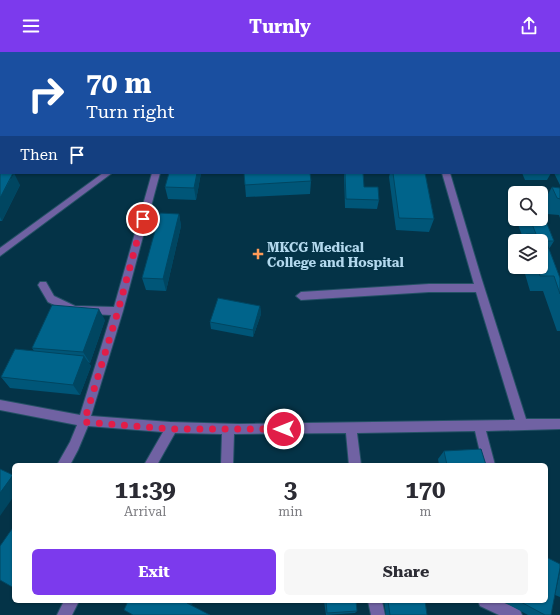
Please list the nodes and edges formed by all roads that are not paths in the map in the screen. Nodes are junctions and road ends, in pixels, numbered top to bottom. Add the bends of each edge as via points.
1 (107, 174) edge
2 (156, 174) edge
3 (446, 174) edge
4 (0, 253) edge
5 (43, 285) dead end
6 (479, 288) junction
7 (301, 296) dead end
8 (118, 311) junction
9 (1, 407) edge
10 (84, 422) junction
11 (560, 424) edge
12 (522, 425) junction
13 (479, 426) junction
14 (352, 428) junction
15 (171, 429) junction
16 (228, 429) junction
17 (64, 463) edge
18 (151, 463) edge
19 (227, 463) edge
20 (355, 463) edge
21 (488, 463) edge
22 (71, 603) edge
23 (375, 603) edge
24 (489, 603) edge
25 (64, 615) edge
26 (378, 615) edge
27 (515, 615) edge

1 - 4 street
2 - 8 street
3 - 6 street
5 - 8 street via 51,299 74,310
6 - 7 street via 429,288
6 - 12 street
8 - 10 street
9 - 10 street
10 - 15 street
10 - 17 street
11 - 12 street
12 - 13 street
13 - 14 street
13 - 21 street
14 - 16 street
14 - 20 street
15 - 16 street
15 - 18 street
16 - 19 street
22 - 25 street
23 - 26 street
24 - 27 street

